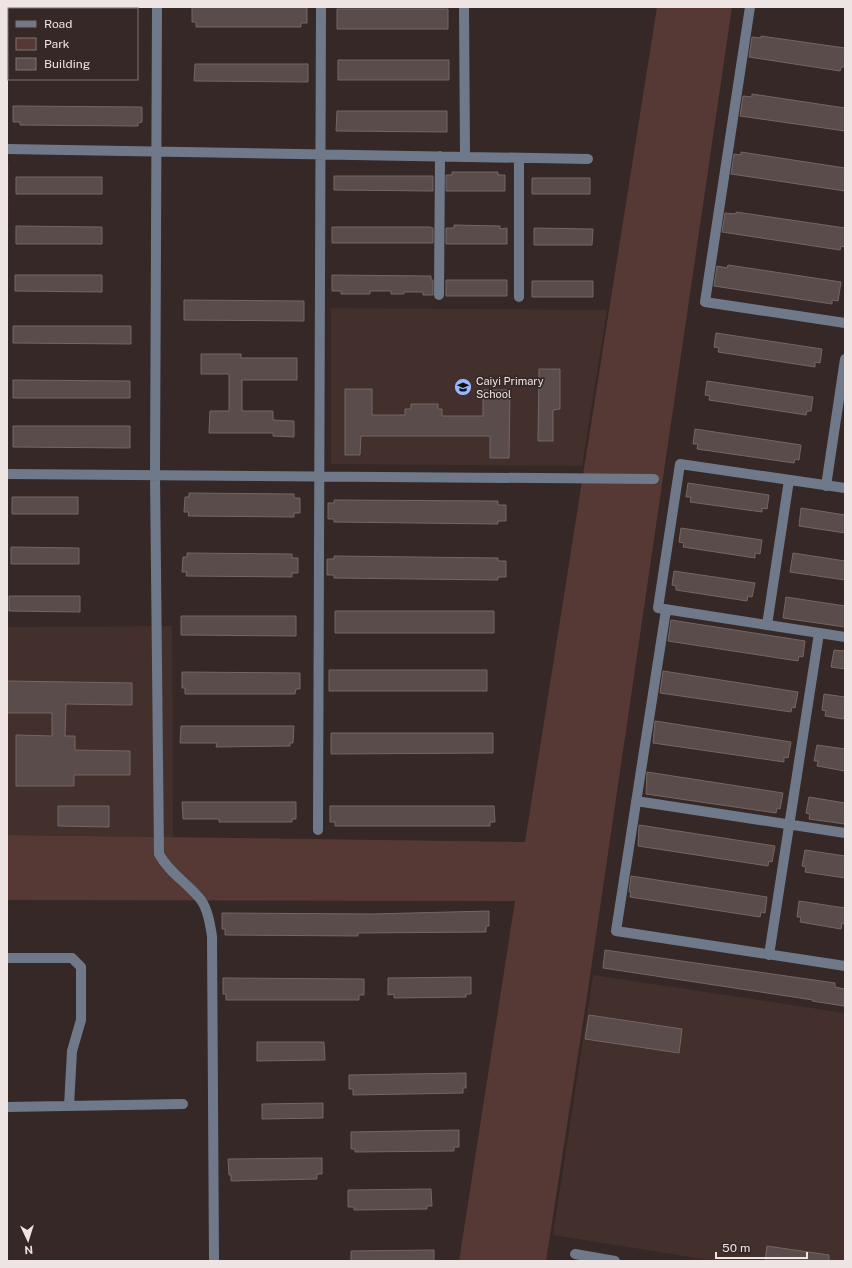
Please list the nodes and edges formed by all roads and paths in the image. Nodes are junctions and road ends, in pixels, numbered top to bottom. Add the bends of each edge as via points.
1 (157, 7) edge
2 (321, 7) edge
3 (464, 7) edge
4 (750, 7) edge
5 (7, 149) edge
6 (157, 152) junction
7 (320, 155) junction
8 (440, 156) junction
9 (465, 157) junction
10 (520, 158) junction
11 (588, 159) dead end
12 (439, 295) dead end
13 (519, 298) dead end
14 (845, 323) edge
15 (845, 359) edge
16 (7, 474) edge
17 (155, 475) junction
18 (318, 476) junction
19 (654, 479) dead end
20 (789, 480) junction
21 (826, 486) junction
22 (845, 488) edge
23 (666, 610) junction
24 (767, 625) junction
25 (819, 633) junction
26 (845, 637) edge
27 (636, 801) junction
28 (789, 825) junction
29 (318, 830) dead end
30 (845, 833) edge
31 (769, 954) junction
32 (7, 958) edge
33 (845, 966) edge
34 (183, 1104) dead end
35 (69, 1106) junction
36 (7, 1107) edge
37 (575, 1254) dead end
38 (214, 1261) edge
39 (616, 1261) edge

1 - 6 street
2 - 7 street
3 - 9 street
4 - 14 street via 705,302
5 - 6 street
6 - 7 street
6 - 17 street
7 - 8 street
7 - 18 street
8 - 9 street
8 - 12 street
9 - 10 street
10 - 11 street
10 - 13 street
15 - 21 street
16 - 17 street
17 - 18 street
17 - 38 street via 159,854 166,866 201,900 212,936
18 - 19 street
18 - 29 street
20 - 21 street
20 - 23 street via 680,464 658,608
20 - 24 street
21 - 22 street
23 - 24 street
23 - 27 street
24 - 25 street
25 - 26 street
25 - 28 street
27 - 28 street
27 - 31 street via 616,931
28 - 30 street
28 - 31 street
31 - 33 street
32 - 35 street via 72,958 81,967 81,1020 72,1051
34 - 35 street
35 - 36 street
37 - 39 street

